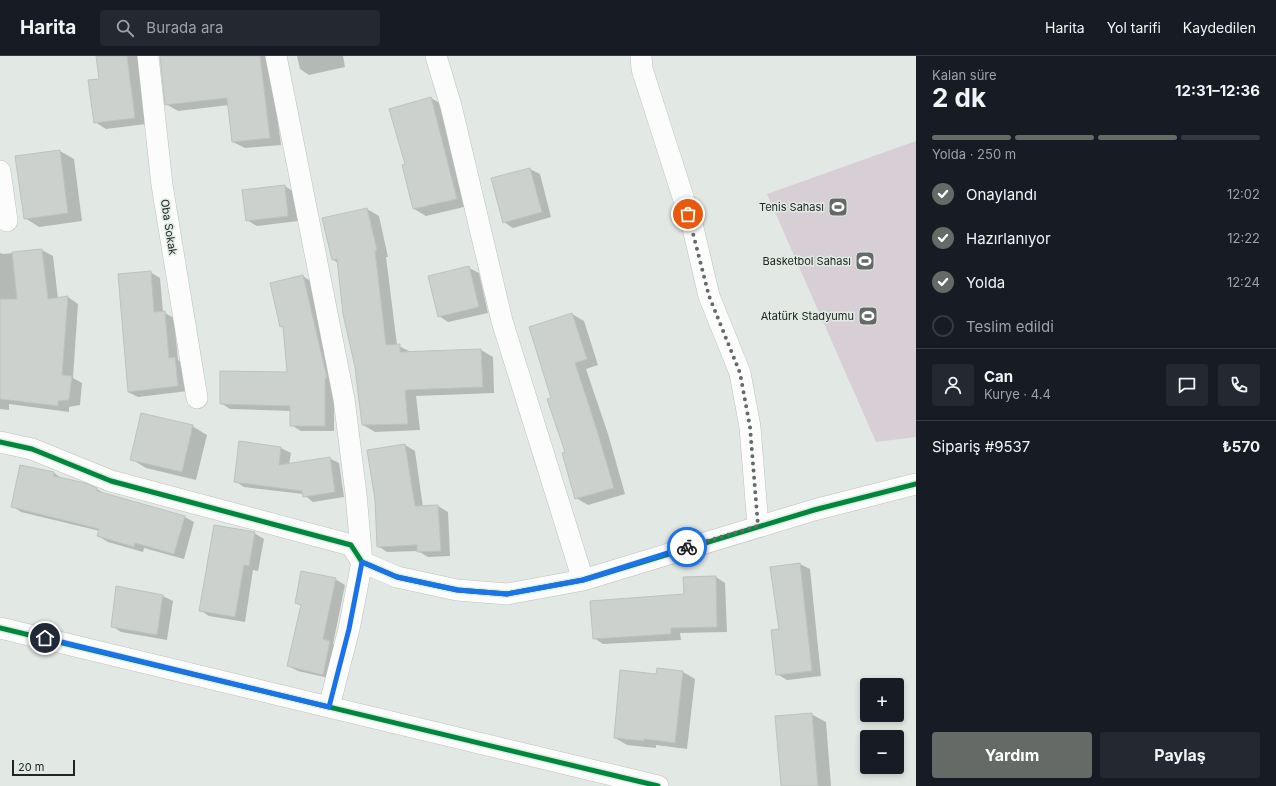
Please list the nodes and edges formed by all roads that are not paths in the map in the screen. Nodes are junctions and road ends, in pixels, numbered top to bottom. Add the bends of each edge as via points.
1 (148, 56) edge
2 (276, 56) edge
3 (436, 56) edge
4 (641, 56) edge
5 (0, 172) edge
6 (7, 221) dead end
7 (197, 398) dead end
8 (0, 442) edge
9 (916, 484) edge
10 (758, 526) junction
11 (362, 562) junction
12 (583, 580) junction
13 (0, 628) edge
14 (329, 707) junction
15 (658, 786) edge

1 - 7 street, Oba Sokak via 162,185
2 - 11 street via 344,399
3 - 12 street via 451,106 502,321
4 - 10 street via 642,69 693,228 709,296 740,373 750,427
5 - 6 street
8 - 11 street via 32,449 111,481 351,545
9 - 10 street
10 - 12 street
11 - 12 street via 397,577 458,590 507,594
11 - 14 street via 349,629
13 - 14 street
14 - 15 street

